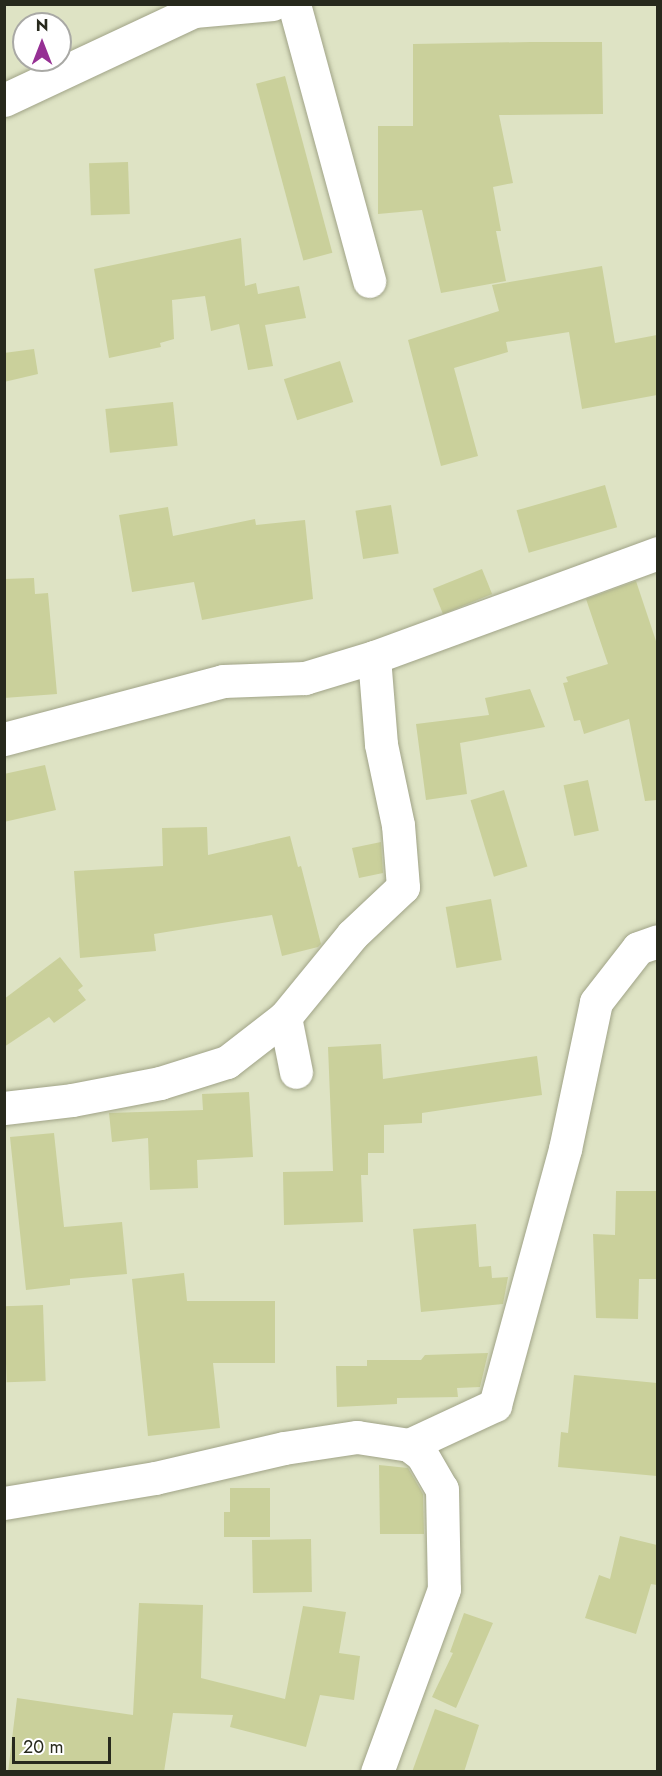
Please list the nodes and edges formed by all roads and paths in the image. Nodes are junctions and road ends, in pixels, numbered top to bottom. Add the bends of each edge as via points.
1 (273, 4) edge
2 (294, 4) edge
3 (191, 8) edge
4 (4, 100) edge
5 (369, 281) dead end
6 (657, 553) edge
7 (374, 657) junction
8 (4, 739) edge
9 (657, 941) edge
10 (285, 1017) junction
11 (297, 1072) dead end
12 (4, 1108) edge
13 (409, 1445) junction
14 (4, 1503) edge
15 (377, 1772) edge

1 - 3 street
2 - 5 street
3 - 4 street
6 - 7 street
7 - 8 street via 305,678 223,681
7 - 10 street via 381,744 398,825 403,886 352,935
9 - 13 street via 638,948 596,1002 565,1149 495,1405
10 - 11 street
10 - 12 street via 227,1062 160,1083
13 - 14 street via 357,1437 284,1448 155,1478
13 - 15 street via 422,1455 442,1489 444,1589

